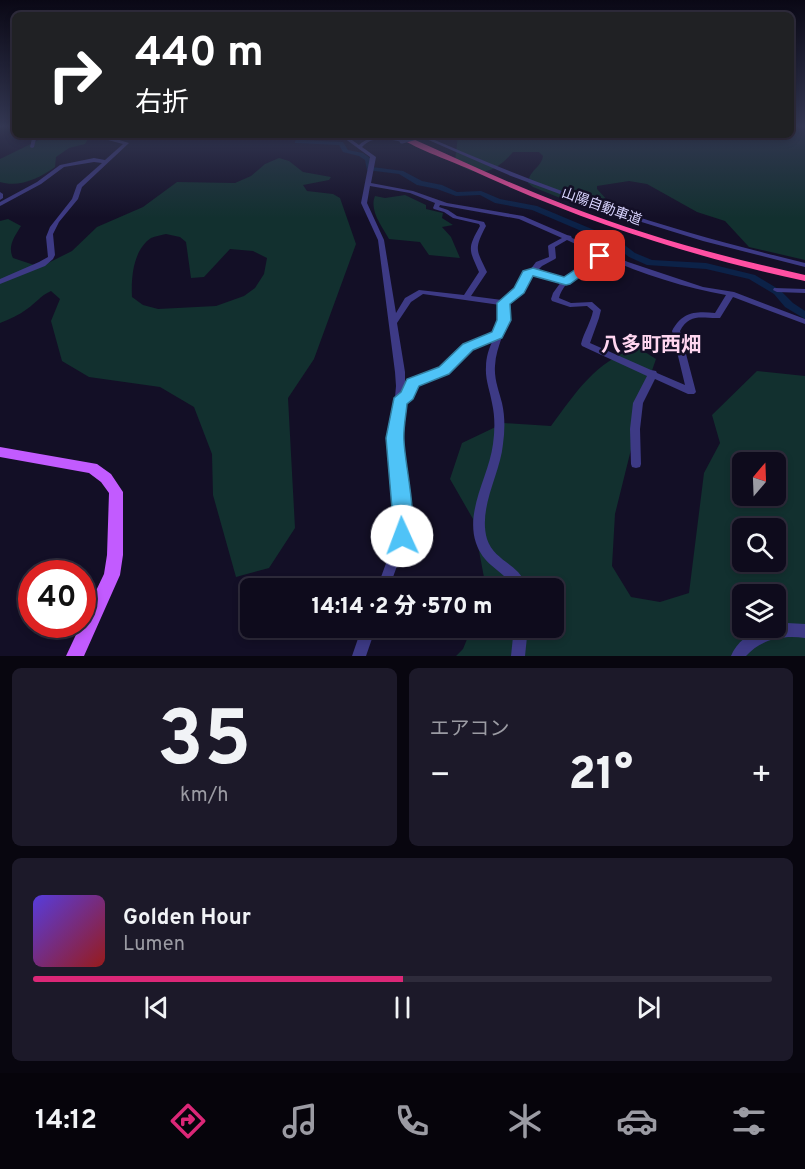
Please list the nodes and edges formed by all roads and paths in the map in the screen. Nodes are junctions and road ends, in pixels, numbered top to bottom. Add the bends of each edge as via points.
1 (113, 157) edge
2 (372, 157) edge
3 (446, 157) edge
4 (469, 157) edge
5 (107, 162) junction
6 (368, 184) junction
7 (439, 202) junction
8 (0, 204) edge
9 (569, 237) junction
10 (606, 254) junction
11 (805, 265) edge
12 (533, 272) junction
13 (805, 276) edge
14 (566, 281) junction
15 (0, 282) edge
16 (777, 290) dead end
17 (805, 291) edge
18 (731, 294) junction
19 (467, 297) junction
20 (504, 303) junction
21 (805, 322) edge
22 (393, 323) junction
23 (497, 335) junction
24 (653, 373) junction
25 (400, 402) junction
26 (0, 452) edge
27 (636, 464) dead end
28 (387, 578) edge
29 (515, 578) edge
30 (805, 631) edge
31 (365, 638) edge
32 (520, 638) edge
33 (75, 656) edge
34 (359, 656) edge
35 (518, 656) edge
36 (738, 656) edge

1 - 5 street
2 - 6 street
3 - 13 highway, 山陽自動車道 via 626,230 707,255
4 - 11 street via 611,212
5 - 8 street via 94,160 62,166
5 - 15 street via 79,186 78,196 58,218 49,236 51,258
6 - 7 street
6 - 22 street via 364,203 381,240
7 - 9 street via 521,217
7 - 19 street via 436,208 483,226 473,251 483,272
9 - 10 street
9 - 12 street via 551,246 553,258 538,264
10 - 14 street
10 - 18 street via 644,271
12 - 14 street
12 - 20 street
14 - 24 street via 556,291 555,299 570,305 589,304 597,310 585,344
16 - 17 street
18 - 21 street
18 - 24 street via 717,316 688,316 676,331 691,392
19 - 20 street
19 - 22 street via 422,292 408,300
20 - 23 street via 504,320
22 - 25 street
23 - 25 street via 468,347 444,371 413,383
23 - 29 street via 490,367 499,412 498,446 478,524 486,553
24 - 27 street via 638,403 634,429
25 - 28 street via 395,454 402,536
26 - 33 main road via 92,468 116,492 112,575
30 - 36 street via 792,628 758,638
31 - 34 street
32 - 35 street

